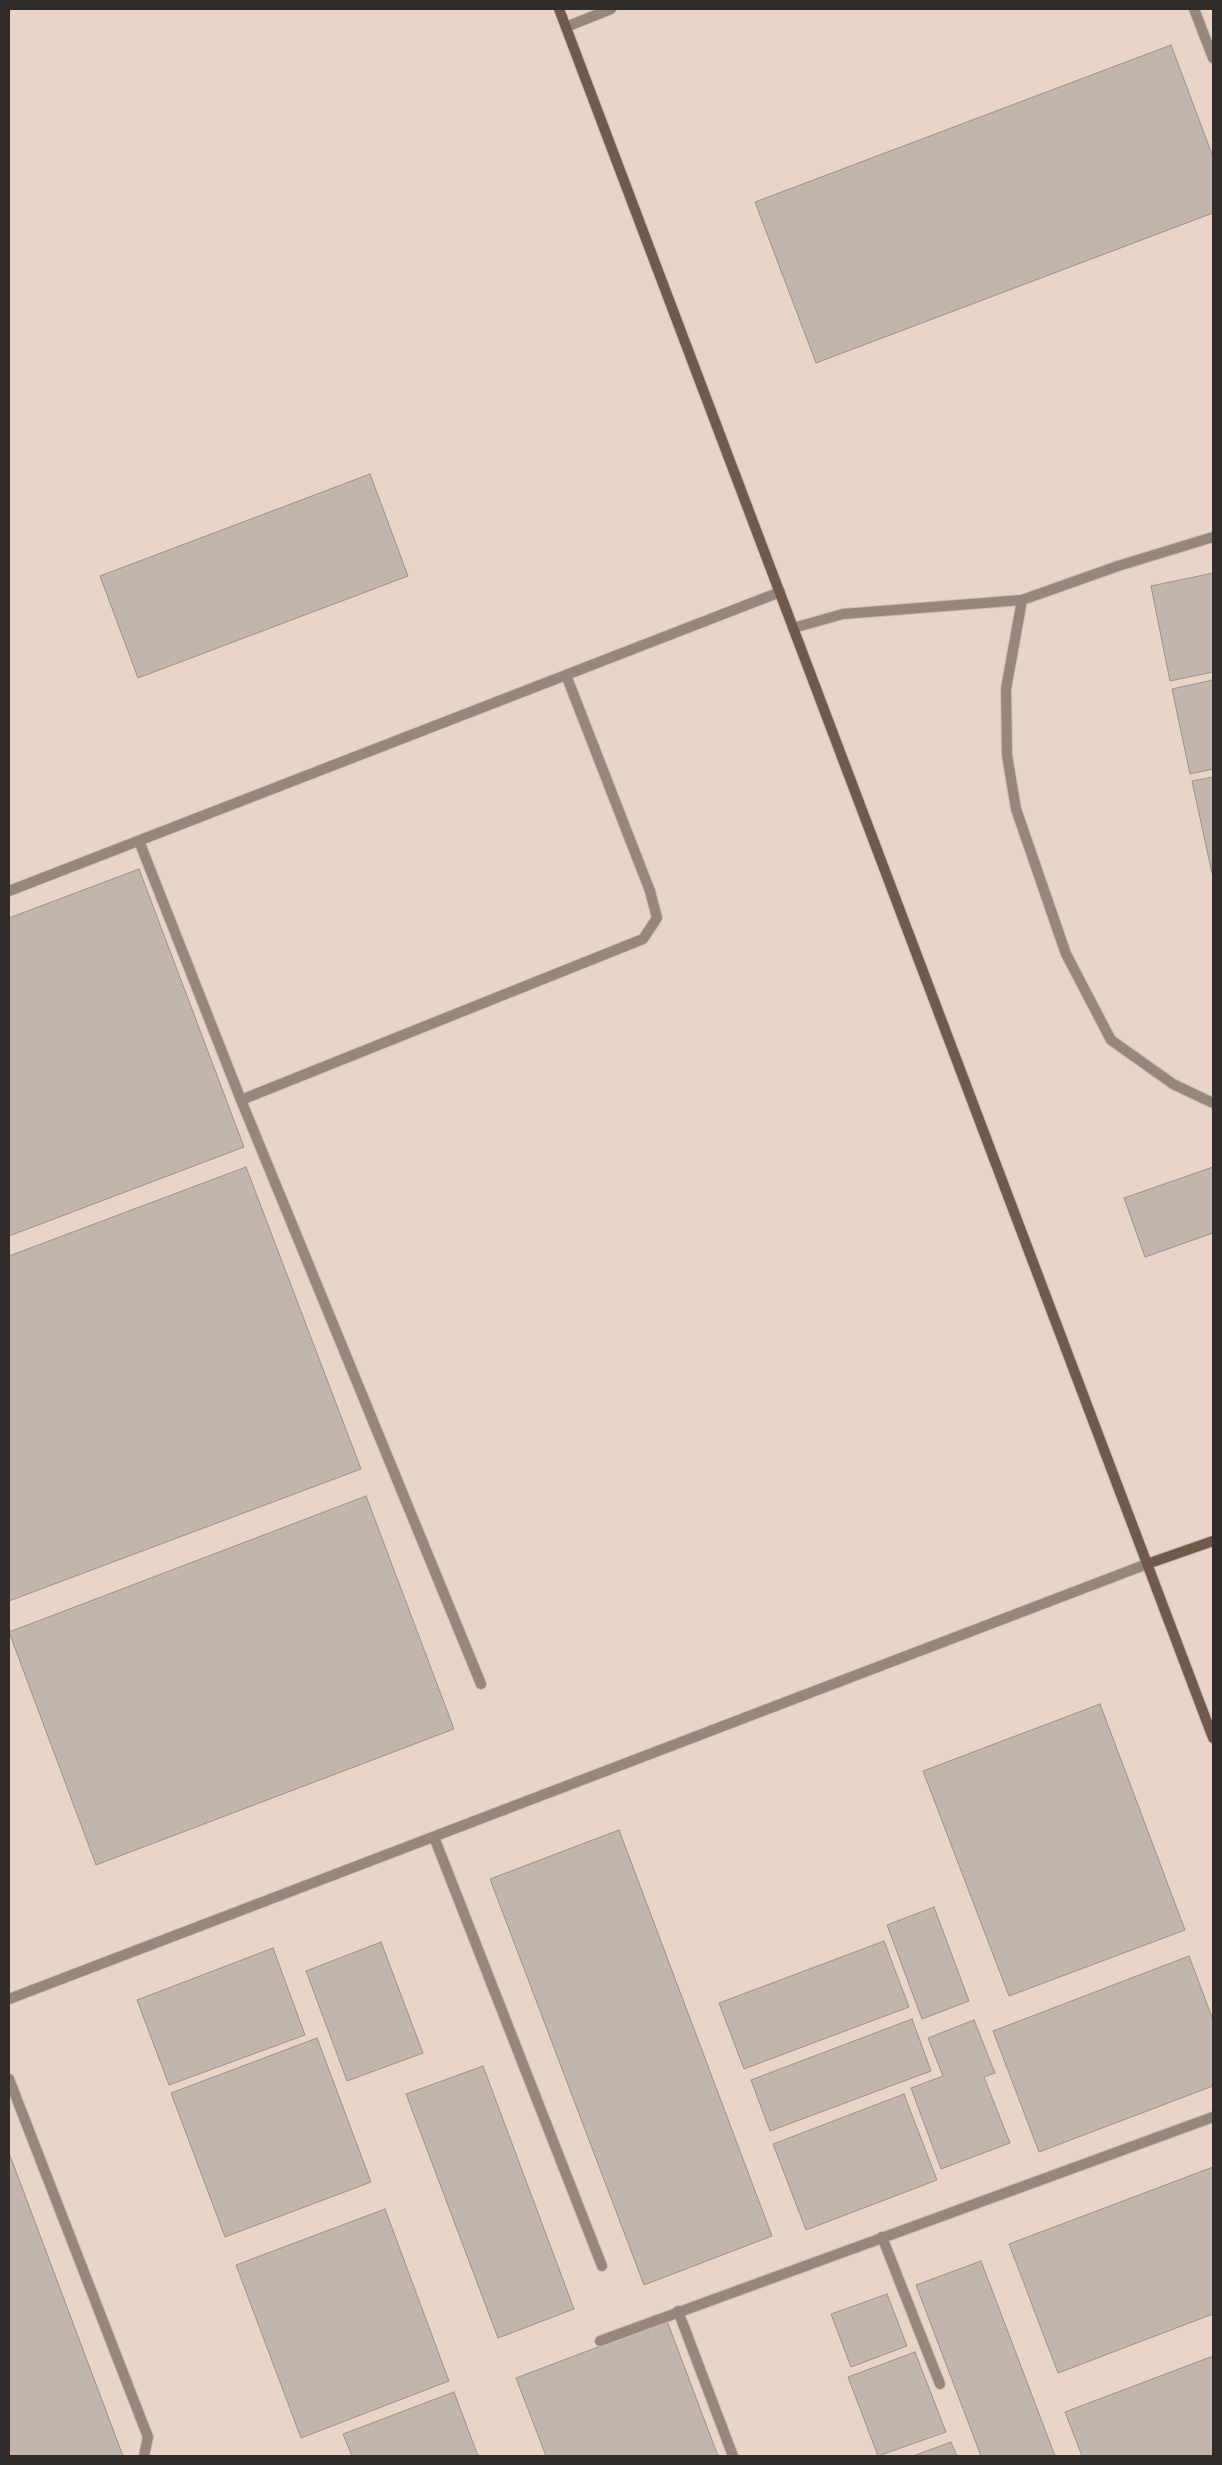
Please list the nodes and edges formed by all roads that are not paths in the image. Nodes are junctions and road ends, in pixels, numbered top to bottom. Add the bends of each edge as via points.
1 (559, 9) edge
2 (611, 9) edge
3 (1194, 9) edge
4 (566, 27) junction
5 (1213, 58) edge
6 (1213, 538) edge
7 (780, 592) junction
8 (1022, 600) junction
9 (793, 628) junction
10 (566, 675) junction
11 (139, 841) junction
12 (9, 891) edge
13 (241, 1100) junction
14 (1213, 1103) edge
15 (1213, 1540) edge
16 (1147, 1564) junction
17 (481, 1684) dead end
18 (1213, 1738) edge
19 (434, 1837) junction
20 (9, 1999) edge
21 (9, 2079) edge
22 (1213, 2117) edge
23 (882, 2237) junction
24 (602, 2266) dead end
25 (678, 2312) junction
26 (600, 2341) dead end
27 (940, 2384) dead end
28 (144, 2456) edge
29 (733, 2456) edge

1 - 4 street
2 - 4 street
3 - 5 street
4 - 7 street
6 - 8 street via 1118,566
7 - 9 street
7 - 10 street
8 - 9 street via 843,614
8 - 14 street via 1006,689 1007,755 1016,809 1066,954 1111,1040 1174,1084
9 - 16 street
10 - 11 street
10 - 13 street via 650,890 657,918 643,939
11 - 12 street
11 - 13 street
13 - 17 street
15 - 16 street
16 - 18 street
16 - 19 street
19 - 20 street
19 - 24 street
21 - 28 street via 148,2437
22 - 23 street
23 - 25 street
23 - 27 street
25 - 26 street
25 - 29 street

